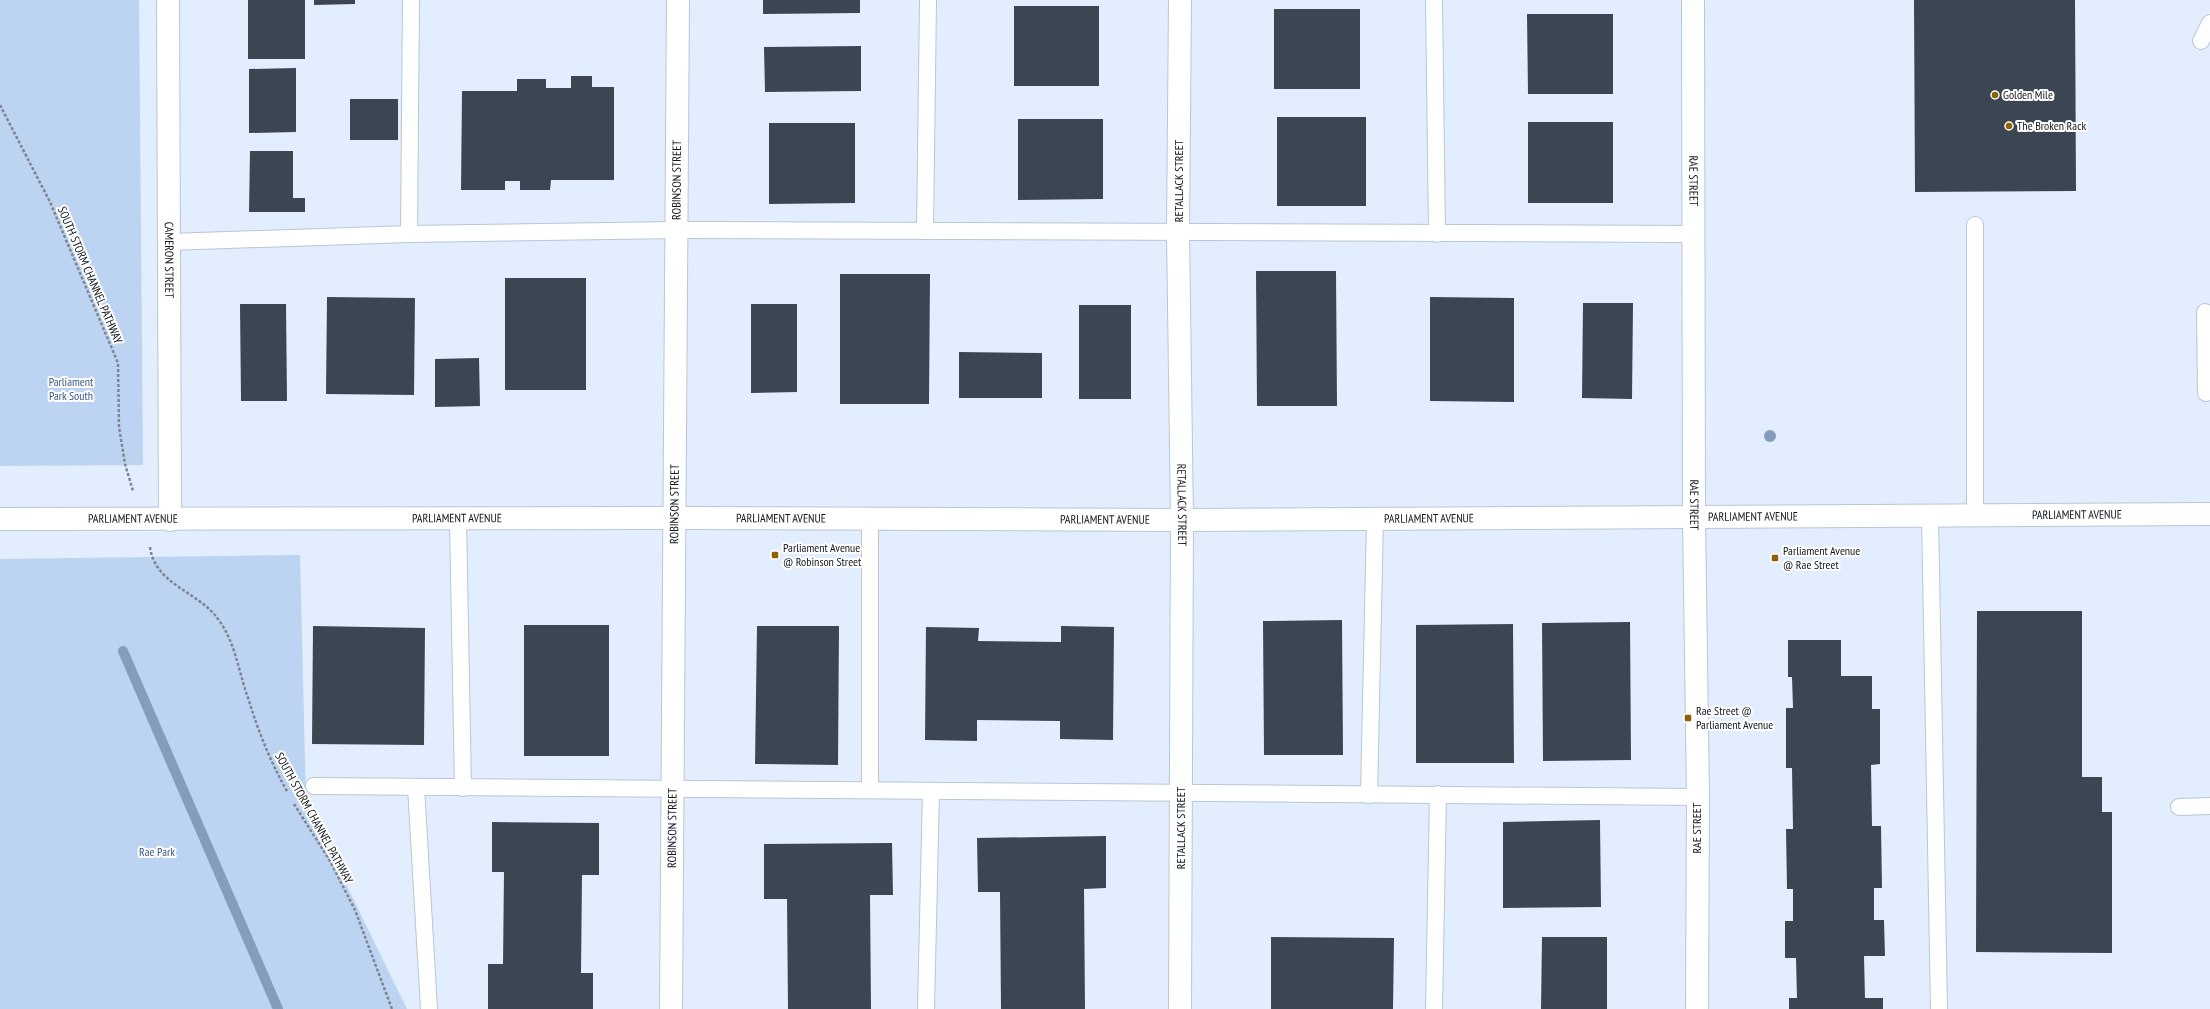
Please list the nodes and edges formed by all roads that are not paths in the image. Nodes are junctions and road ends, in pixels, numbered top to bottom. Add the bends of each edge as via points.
1 (168, 0) edge
2 (411, 0) edge
3 (678, 0) edge
4 (928, 0) edge
5 (1180, 0) edge
6 (1434, 0) edge
7 (1693, 0) edge
8 (2210, 23) edge
9 (2201, 41) dead end
10 (1975, 225) dead end
11 (677, 230) junction
12 (925, 231) junction
13 (1178, 233) junction
14 (409, 234) junction
15 (1437, 234) junction
16 (1693, 234) junction
17 (169, 242) junction
18 (2205, 312) dead end
19 (2206, 393) dead end
20 (2210, 514) edge
21 (1975, 515) junction
22 (1930, 516) junction
23 (676, 518) junction
24 (1694, 518) junction
25 (0, 519) edge
26 (458, 519) junction
27 (870, 519) junction
28 (1375, 519) junction
29 (170, 520) junction
30 (1182, 520) junction
31 (314, 786) dead end
32 (416, 787) junction
33 (463, 788) junction
34 (671, 790) junction
35 (870, 790) junction
36 (931, 791) junction
37 (1181, 793) junction
38 (1438, 794) junction
39 (1369, 795) junction
40 (1698, 797) junction
41 (2210, 806) edge
42 (2178, 807) dead end
43 (429, 1009) edge
44 (671, 1009) edge
45 (926, 1009) edge
46 (1180, 1009) edge
47 (1434, 1009) edge
48 (1697, 1009) edge
49 (1939, 1009) edge

1 - 17 street, CAMERON STREET
2 - 14 lane
3 - 11 street, ROBINSON STREET
4 - 12 lane
5 - 13 street, RETALLACK STREET
6 - 15 lane
7 - 16 street, RAE STREET
8 - 9 lane
10 - 21 lane
11 - 12 lane
11 - 14 lane
11 - 23 street, ROBINSON STREET
12 - 13 lane
13 - 15 lane
13 - 30 street, RETALLACK STREET
14 - 17 lane
15 - 16 lane
16 - 24 street, RAE STREET
17 - 29 street, CAMERON STREET
18 - 19 lane
20 - 21 street, PARLIAMENT AVENUE
21 - 22 street, PARLIAMENT AVENUE
22 - 24 street, PARLIAMENT AVENUE
22 - 49 lane
23 - 26 street, PARLIAMENT AVENUE
23 - 27 street, PARLIAMENT AVENUE
23 - 34 street, ROBINSON STREET
24 - 28 street, PARLIAMENT AVENUE
24 - 40 street, RAE STREET
25 - 29 street, PARLIAMENT AVENUE
26 - 29 street, PARLIAMENT AVENUE
26 - 33 lane
27 - 30 street, PARLIAMENT AVENUE
27 - 35 lane
28 - 30 street, PARLIAMENT AVENUE
28 - 39 lane
30 - 37 street, RETALLACK STREET
31 - 32 lane
32 - 33 lane
32 - 43 lane
33 - 34 lane
34 - 35 lane
34 - 44 street, ROBINSON STREET
35 - 36 lane
36 - 37 lane
36 - 45 lane
37 - 39 lane
37 - 46 street, RETALLACK STREET
38 - 39 lane
38 - 40 lane
38 - 47 lane
40 - 48 street, RAE STREET
41 - 42 lane

